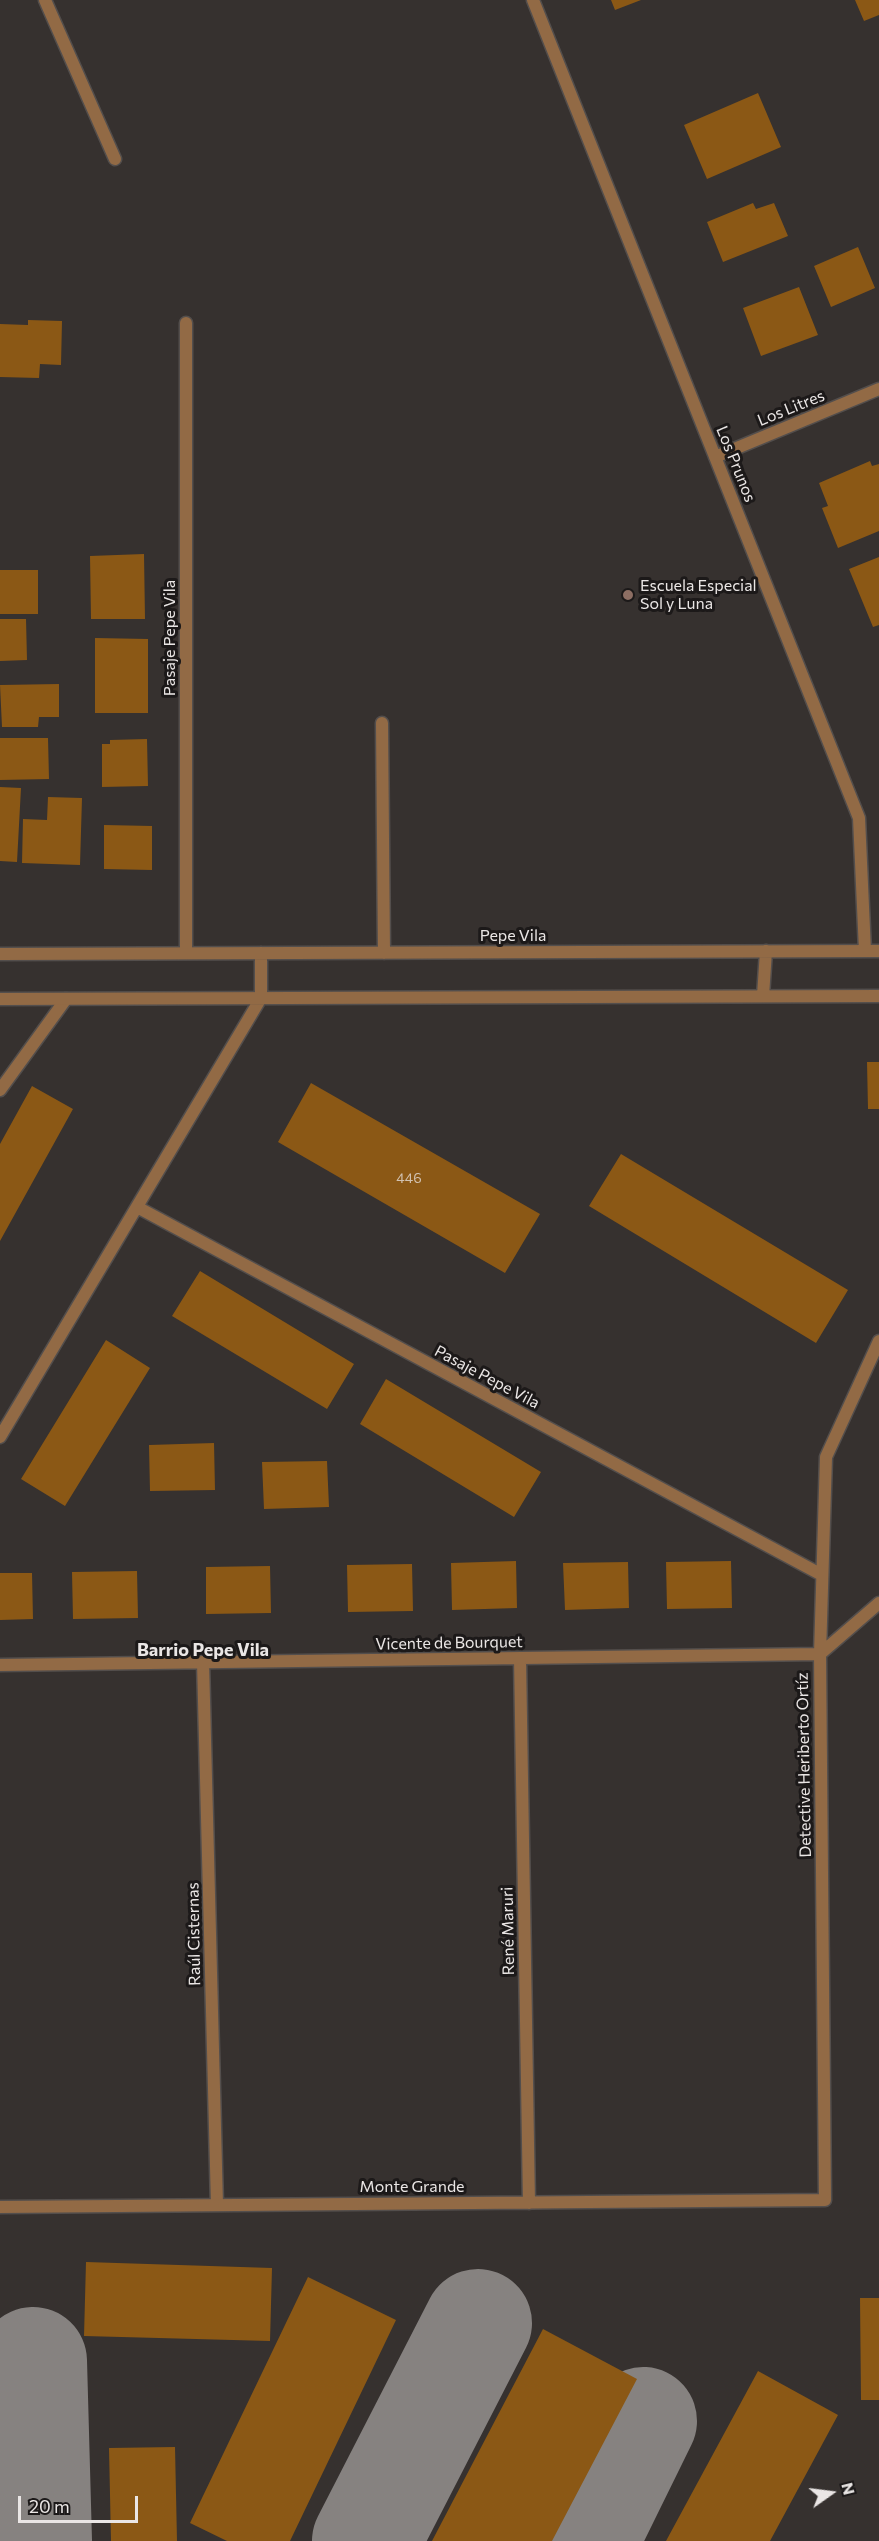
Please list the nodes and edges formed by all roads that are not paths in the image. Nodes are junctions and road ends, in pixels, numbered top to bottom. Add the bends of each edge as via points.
1 (45, 0) edge
2 (533, 0) edge
3 (115, 159) dead end
4 (186, 323) dead end
5 (879, 389) edge
6 (716, 457) junction
7 (382, 723) dead end
8 (766, 951) junction
9 (865, 951) junction
10 (879, 951) edge
11 (261, 953) junction
12 (384, 953) junction
13 (0, 954) edge
14 (186, 954) junction
15 (763, 996) junction
16 (879, 996) edge
17 (261, 998) junction
18 (0, 999) edge
19 (66, 999) junction
20 (0, 1090) edge
21 (137, 1207) junction
22 (879, 1341) edge
23 (0, 1437) edge
24 (822, 1575) junction
25 (879, 1603) edge
26 (820, 1654) junction
27 (520, 1658) junction
28 (203, 1662) junction
29 (0, 1665) edge
30 (825, 2200) joint
31 (529, 2203) junction
32 (217, 2205) junction
33 (0, 2207) edge

1 - 3 street
2 - 6 street, Los Prunos
4 - 14 street, Pasaje Pepe Vila
5 - 6 street, Los Litres
6 - 9 street, Los Prunos via 859,818
7 - 12 street
8 - 9 street, Pepe Vila
8 - 12 street, Pepe Vila
8 - 15 street
9 - 10 street, Pepe Vila
11 - 12 street, Pepe Vila
11 - 14 street, Pepe Vila
11 - 17 street
13 - 14 street, Pepe Vila
15 - 16 street
15 - 17 street
17 - 19 street
17 - 21 street
18 - 19 street
19 - 20 street
21 - 23 street
21 - 24 street, Pasaje Pepe Vila
22 - 24 street, Detective Heriberto Ortíz via 826,1457
24 - 26 street, Detective Heriberto Ortíz
25 - 26 street
26 - 27 street, Vicente de Bourquet
26 - 30 street, Detective Heriberto Ortíz
27 - 28 street, Vicente de Bourquet
27 - 31 street, René Maruri
28 - 29 street, Vicente de Bourquet
28 - 32 street, Raúl Cisternas
30 - 31 street, Monte Grande
31 - 32 street, Monte Grande
32 - 33 street, Monte Grande

